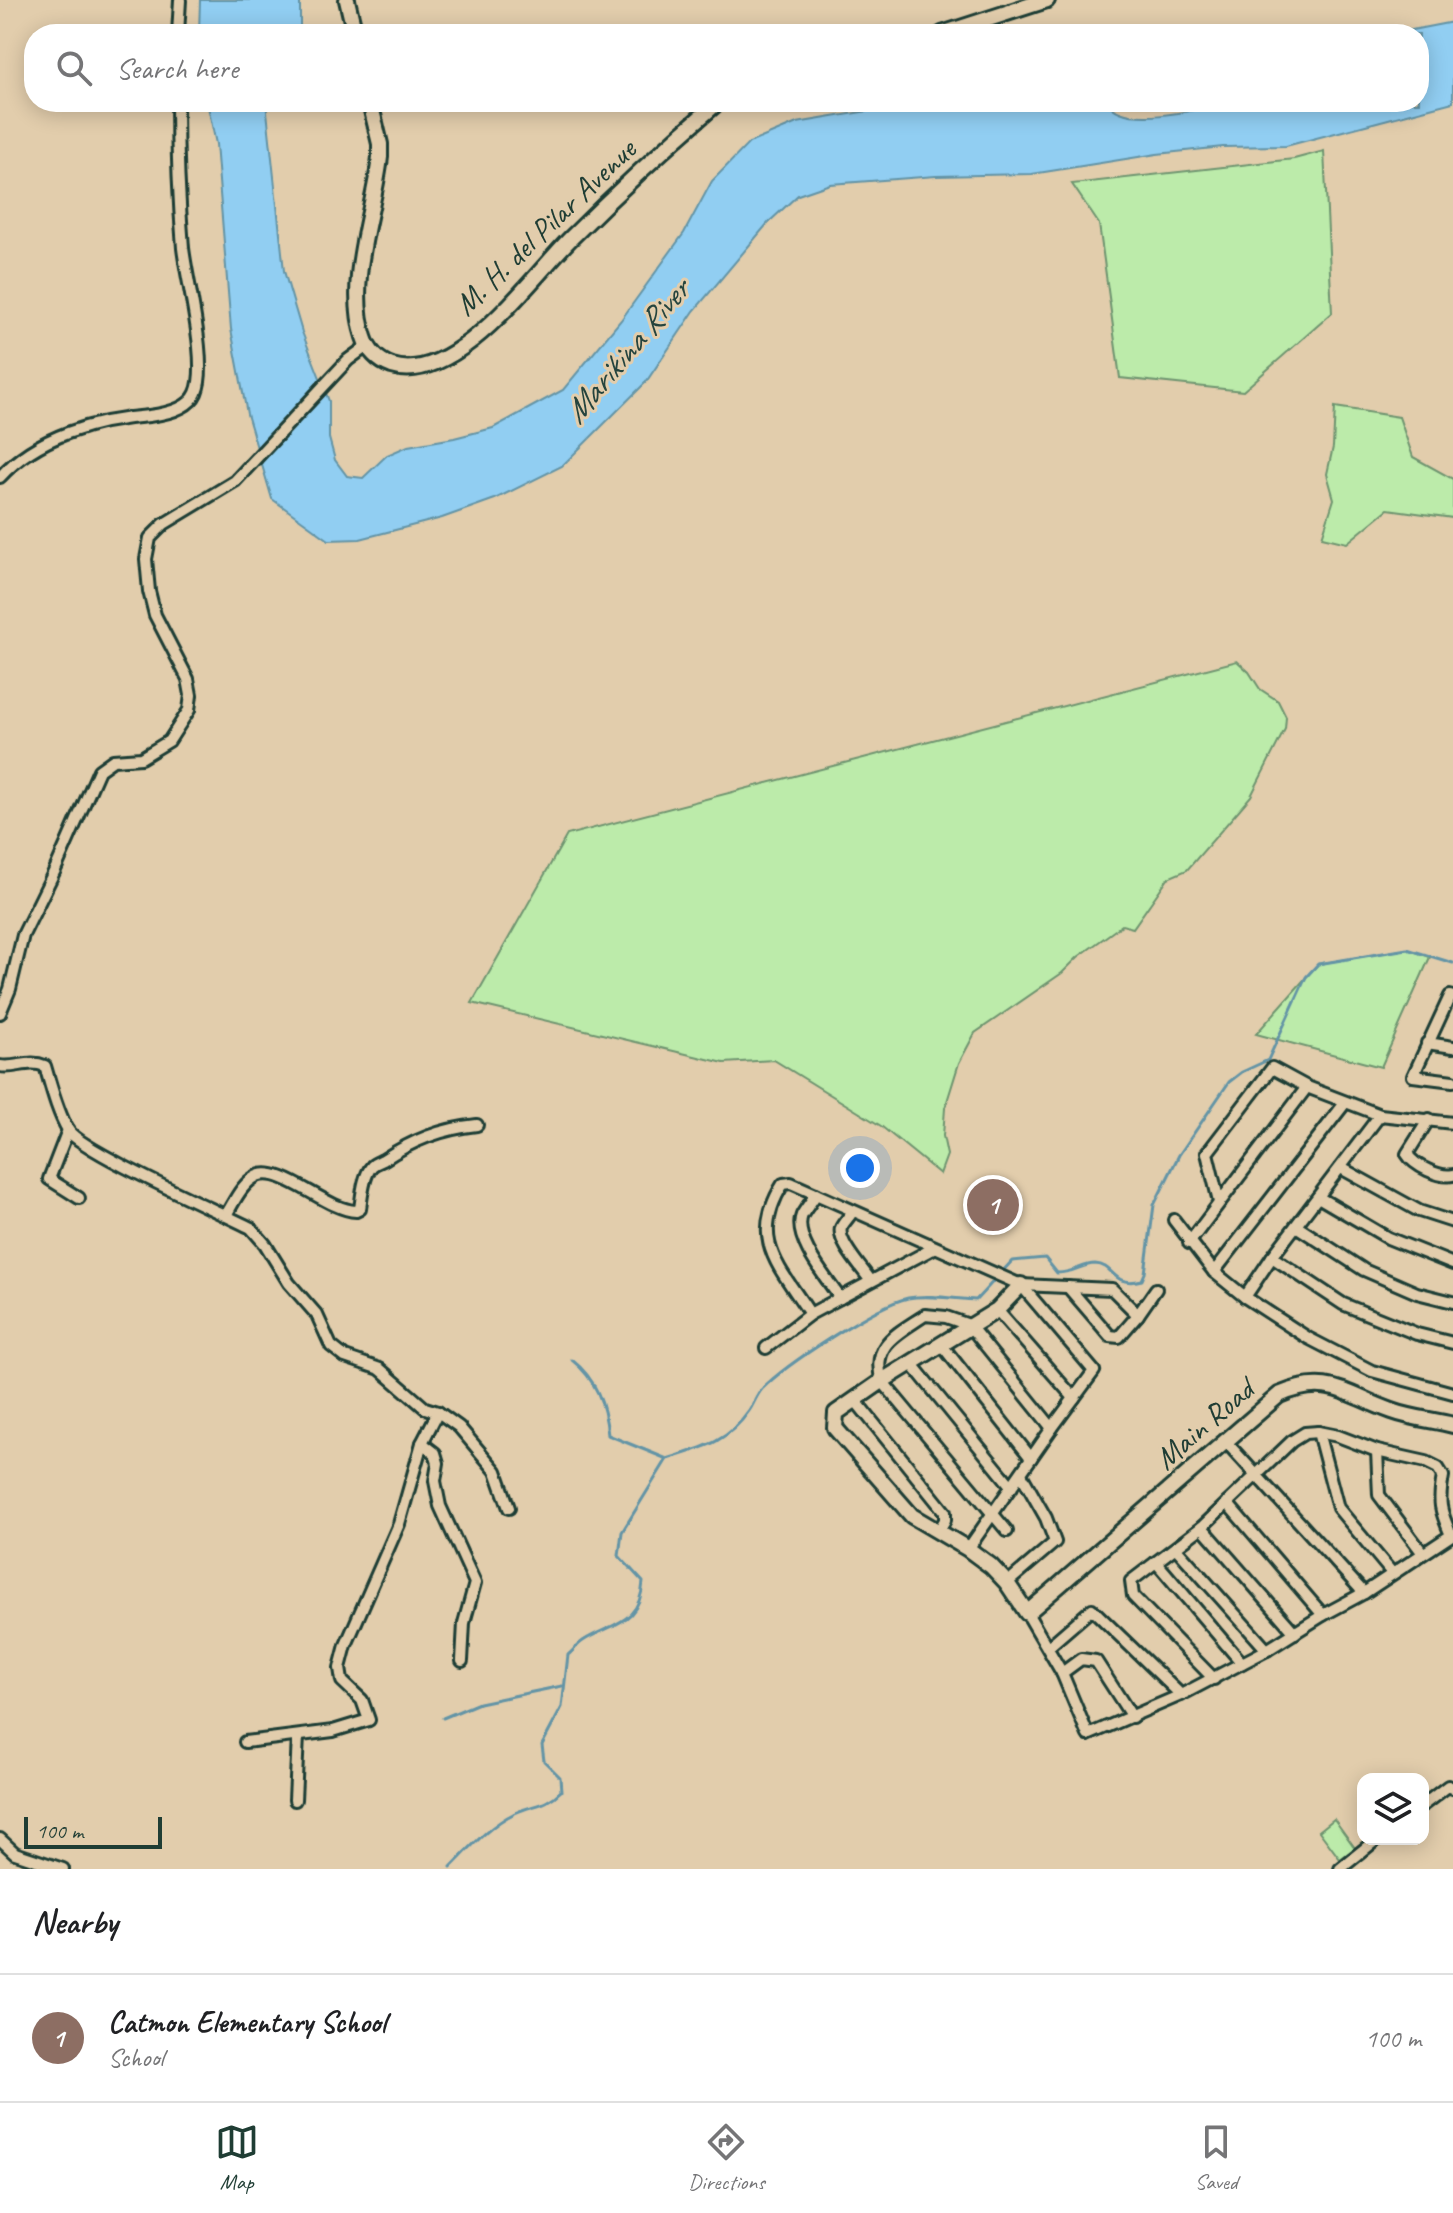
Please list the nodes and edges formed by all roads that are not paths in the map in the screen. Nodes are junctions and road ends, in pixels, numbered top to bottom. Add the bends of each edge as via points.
1 (180, 0) edge
2 (347, 0) edge
3 (1047, 0) edge
4 (179, 24) edge
5 (353, 24) edge
6 (973, 24) edge
7 (177, 112) edge
8 (372, 112) edge
9 (707, 112) edge
10 (367, 346) junction
11 (0, 477) edge
12 (1453, 997) edge
13 (0, 1013) edge
14 (1427, 1043) junction
15 (1453, 1047) edge
16 (0, 1066) edge
17 (1453, 1081) edge
18 (1307, 1087) junction
19 (1345, 1103) junction
20 (1380, 1115) junction
21 (1429, 1119) junction
22 (1453, 1123) edge
23 (477, 1125) dead end
24 (68, 1130) junction
25 (1341, 1168) junction
26 (1453, 1175) edge
27 (816, 1194) junction
28 (1318, 1197) junction
29 (79, 1198) dead end
30 (1219, 1202) junction
31 (853, 1211) junction
32 (226, 1215) junction
33 (1174, 1220) dead end
34 (1453, 1222) edge
35 (1296, 1226) junction
36 (1189, 1243) junction
37 (934, 1248) junction
38 (1272, 1257) junction
39 (1453, 1264) edge
40 (1214, 1272) junction
41 (870, 1280) junction
42 (1021, 1285) junction
43 (1068, 1287) junction
44 (1156, 1289) dead end
45 (1245, 1297) junction
46 (840, 1298) junction
47 (1453, 1302) edge
48 (997, 1310) junction
49 (810, 1314) junction
50 (1138, 1315) junction
51 (969, 1325) junction
52 (1453, 1343) edge
53 (941, 1344) junction
54 (766, 1348) dead end
55 (911, 1363) junction
56 (882, 1381) junction
57 (1453, 1393) edge
58 (1074, 1398) junction
59 (855, 1400) junction
60 (438, 1412) junction
61 (1453, 1425) edge
62 (1052, 1428) junction
63 (1318, 1432) junction
64 (422, 1443) junction
65 (1227, 1443) junction
66 (1377, 1451) junction
67 (1031, 1458) junction
68 (1256, 1473) junction
69 (1021, 1474) junction
70 (1012, 1487) junction
71 (1227, 1503) junction
72 (509, 1508) dead end
73 (994, 1513) junction
74 (1202, 1527) junction
75 (1007, 1531) dead end
76 (938, 1532) junction
77 (1452, 1534) edge
78 (1176, 1548) junction
79 (968, 1549) junction
80 (1422, 1552) junction
81 (1156, 1562) junction
82 (1392, 1573) junction
83 (1007, 1583) junction
84 (1364, 1593) junction
85 (1027, 1613) junction
86 (1323, 1615) junction
87 (1295, 1633) junction
88 (1048, 1647) junction
89 (1267, 1650) junction
90 (462, 1661) dead end
91 (1242, 1663) junction
92 (1062, 1673) junction
93 (1214, 1679) junction
94 (1181, 1695) junction
95 (1132, 1717) junction
96 (298, 1736) junction
97 (245, 1742) dead end
98 (1453, 1788) edge
99 (295, 1800) dead end
100 (1429, 1800) edge
101 (0, 1839) edge
102 (1369, 1845) edge
103 (63, 1869) edge
104 (1340, 1869) edge

1 - 4 street
2 - 5 street
3 - 6 street
7 - 11 street via 183,243 199,355 197,391 192,401 168,413 121,417 44,444
8 - 10 street via 380,157 361,252 360,321
9 - 10 street, M. H. del Pilar Avenue via 572,238 491,325 446,357 398,368 385,364
10 - 13 street via 248,468 150,538 149,591 155,615 188,679 189,710 169,741 141,758 113,760 99,770 23,935
12 - 14 street
14 - 15 street
14 - 17 street via 1413,1076
16 - 24 street via 45,1066
18 - 19 street
18 - 30 street
18 - 30 street via 1272,1068 1207,1153
19 - 20 street
19 - 40 street
20 - 21 street
20 - 25 street
21 - 22 street
21 - 26 street via 1407,1154 1445,1177
23 - 32 street via 432,1133 372,1166 356,1211 268,1174 244,1186
24 - 29 street via 49,1179
24 - 32 street via 105,1155
25 - 28 street
25 - 34 street via 1419,1211
27 - 31 street
27 - 46 street via 801,1216 800,1230
27 - 49 street via 783,1184 766,1226 768,1245
28 - 35 street
28 - 39 street via 1388,1238
30 - 36 street
31 - 37 street
31 - 41 street via 841,1235
32 - 60 street via 260,1236 278,1268 317,1315 331,1346 345,1357 380,1369 420,1404
33 - 36 street
35 - 38 street
35 - 47 street via 1364,1270
36 - 40 street
37 - 41 street
37 - 42 street
38 - 45 street
38 - 52 street via 1343,1304
40 - 45 street
41 - 46 street
42 - 43 street
42 - 48 street
42 - 58 street via 1094,1371
43 - 50 street via 1112,1289
43 - 50 street via 1110,1336 1119,1337
44 - 50 street
45 - 57 street via 1372,1371
46 - 49 street
48 - 51 street
48 - 58 street
49 - 54 street
51 - 53 street
51 - 56 street via 925,1315 887,1341 877,1367
51 - 62 street
53 - 55 street
53 - 67 street
55 - 56 street
55 - 70 street
56 - 59 street
56 - 73 street
58 - 62 street
59 - 76 street via 945,1512
59 - 76 street via 836,1413 835,1428 912,1516
60 - 64 street
60 - 72 street via 468,1435 492,1465
61 - 65 street, Main Road via 1396,1412 1321,1384 1307,1385 1279,1395
62 - 67 street
63 - 66 street
63 - 68 street via 1292,1441
63 - 82 street via 1338,1508
64 - 90 street via 435,1453 440,1506 475,1583 464,1623
64 - 96 street via 399,1524 340,1668 342,1681 362,1700 369,1720
65 - 68 street
65 - 85 street, Main Road
66 - 77 street via 1438,1468 1443,1476 1440,1512
66 - 80 street via 1379,1495
67 - 69 street
68 - 71 street
68 - 84 street
69 - 70 street
69 - 83 street via 1055,1542
70 - 73 street
71 - 74 street
71 - 86 street
73 - 75 street
73 - 79 street
74 - 78 street
74 - 87 street
76 - 79 street
77 - 80 street
78 - 81 street
78 - 89 street
79 - 83 street
80 - 82 street
81 - 91 street
81 - 93 street via 1131,1581 1133,1596
82 - 84 street
83 - 85 street
84 - 86 street
85 - 88 street
86 - 87 street
87 - 89 street
88 - 92 street
88 - 94 street via 1092,1609
89 - 91 street
91 - 93 street
92 - 95 street via 1081,1659 1096,1661
92 - 95 street via 1088,1735
93 - 94 street
94 - 95 street
96 - 97 street
96 - 99 street
98 - 100 street via 1448,1786
101 - 103 street via 15,1853
102 - 104 street

